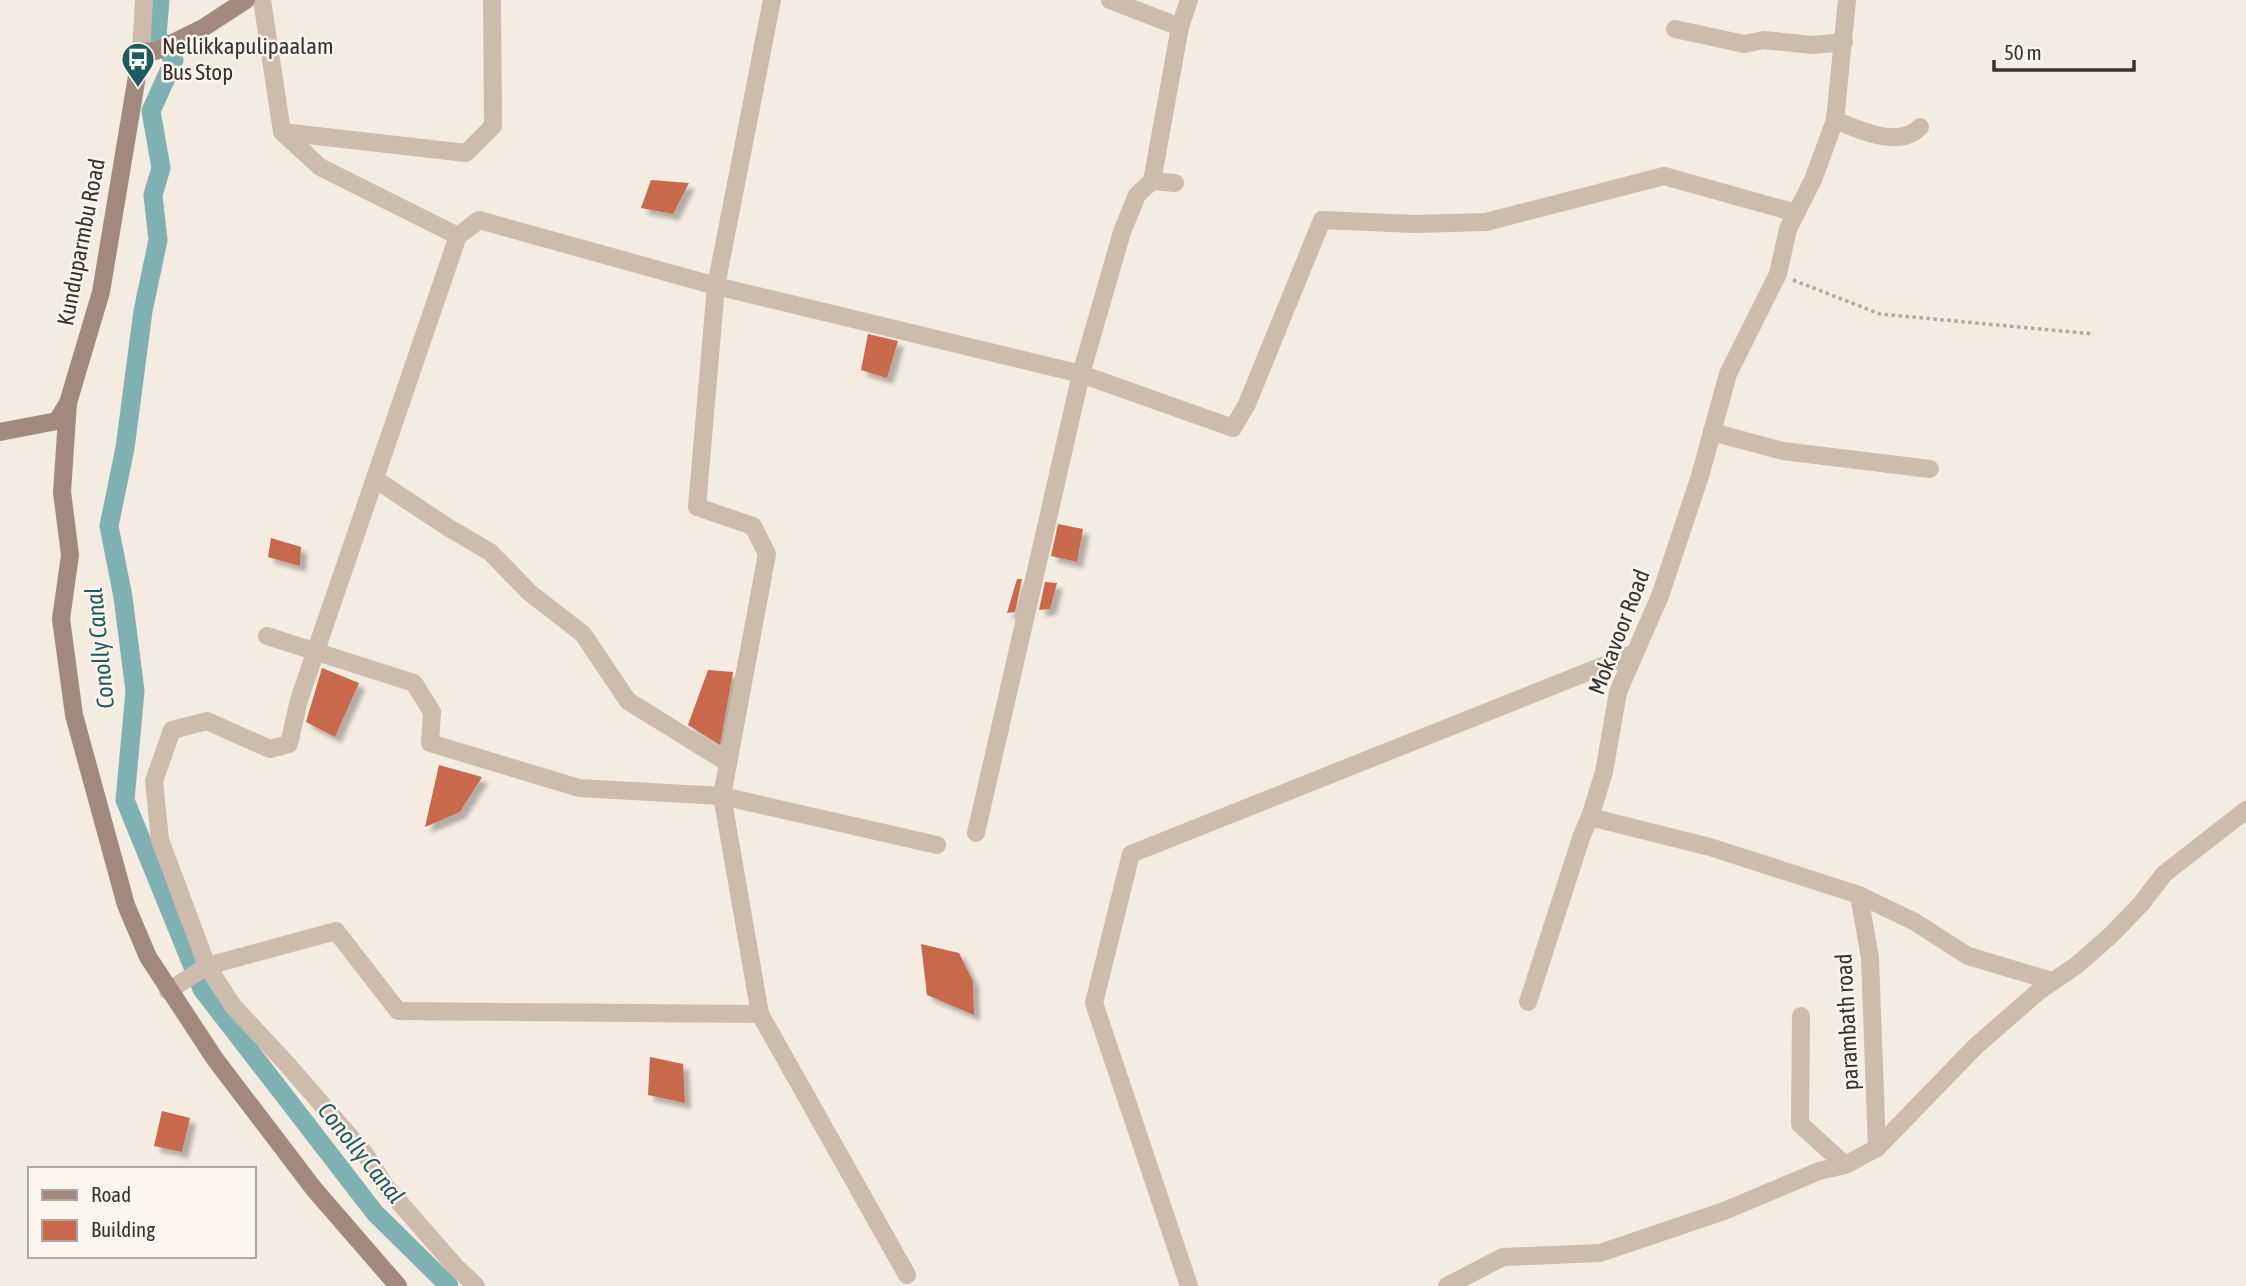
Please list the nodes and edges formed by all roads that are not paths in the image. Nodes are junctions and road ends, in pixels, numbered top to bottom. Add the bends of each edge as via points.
1 (144, 0) edge
2 (246, 0) edge
3 (262, 0) edge
4 (492, 0) edge
5 (772, 0) edge
6 (1110, 0) edge
7 (1189, 0) edge
8 (1847, 0) edge
9 (1180, 27) junction
10 (1675, 29) dead end
11 (1844, 42) junction
12 (148, 51) junction
13 (1835, 120) junction
14 (1920, 127) dead end
15 (282, 132) junction
16 (1152, 181) junction
17 (1175, 183) dead end
18 (1796, 213) junction
19 (458, 236) junction
20 (716, 286) junction
21 (1081, 374) junction
22 (68, 403) junction
23 (0, 432) edge
24 (1712, 432) junction
25 (1930, 469) dead end
26 (375, 479) junction
27 (267, 636) dead end
28 (316, 651) junction
29 (1635, 653) junction
30 (728, 763) junction
31 (722, 796) junction
32 (2246, 810) edge
33 (1590, 817) junction
34 (976, 833) dead end
35 (937, 845) dead end
36 (1859, 895) junction
37 (207, 965) junction
38 (2052, 982) junction
39 (168, 990) junction
40 (1528, 1002) dead end
41 (760, 1014) junction
42 (1801, 1016) dead end
43 (1877, 1147) junction
44 (1845, 1165) junction
45 (907, 1275) dead end
46 (398, 1286) edge
47 (476, 1286) edge
48 (1189, 1286) edge
49 (1447, 1286) edge

1 - 12 street
2 - 12 main road via 203,28
3 - 15 street
4 - 15 street via 493,126 466,153
5 - 20 street
6 - 9 street
7 - 9 street
8 - 11 street, Mokavoor Road
9 - 16 street
10 - 11 street via 1744,44 1764,40 1813,45
11 - 13 street, Mokavoor Road
12 - 22 main road, Kunduparmbu Road via 100,292
13 - 14 street via 1884,136 1906,137
13 - 18 street, Mokavoor Road
15 - 19 street via 320,167
16 - 17 street
16 - 21 street via 1137,195 1122,232
18 - 21 street via 1664,176 1486,222 1322,220 1233,428
18 - 24 street, Mokavoor Road via 1777,274 1728,374
19 - 20 street via 479,220
19 - 26 street
20 - 21 street
20 - 30 street via 696,507 753,526 766,554
21 - 34 street
22 - 23 main road via 57,421
22 - 39 main road, Kunduparmbu Road via 62,492 70,555 61,619 74,715 126,905
24 - 25 street via 1783,451
24 - 29 street, Mokavoor Road via 1660,596
26 - 28 street
26 - 30 street via 490,552 530,593 583,634 628,701
27 - 28 street
28 - 31 street via 414,683 432,712 430,743 579,788
28 - 37 street via 289,744 270,748 207,721 172,730 154,781 160,840
29 - 33 street, Mokavoor Road via 1618,692 1604,772
29 - 48 street via 1131,854 1094,1003
30 - 31 street
31 - 35 street
31 - 41 street
32 - 38 street via 2164,874 2110,936
33 - 36 street via 1710,847
33 - 40 street, Mokavoor Road
36 - 38 street via 1915,922 1968,956
36 - 43 street, parambath road via 1870,958
37 - 39 street
37 - 41 street via 336,931 398,1011
37 - 47 street via 233,1006
38 - 43 street via 1976,1046
39 - 46 main road, Kunduparmbu Road via 263,1124
41 - 45 street
42 - 44 street via 1800,1124
43 - 44 street
44 - 49 street via 1600,1253 1503,1257

